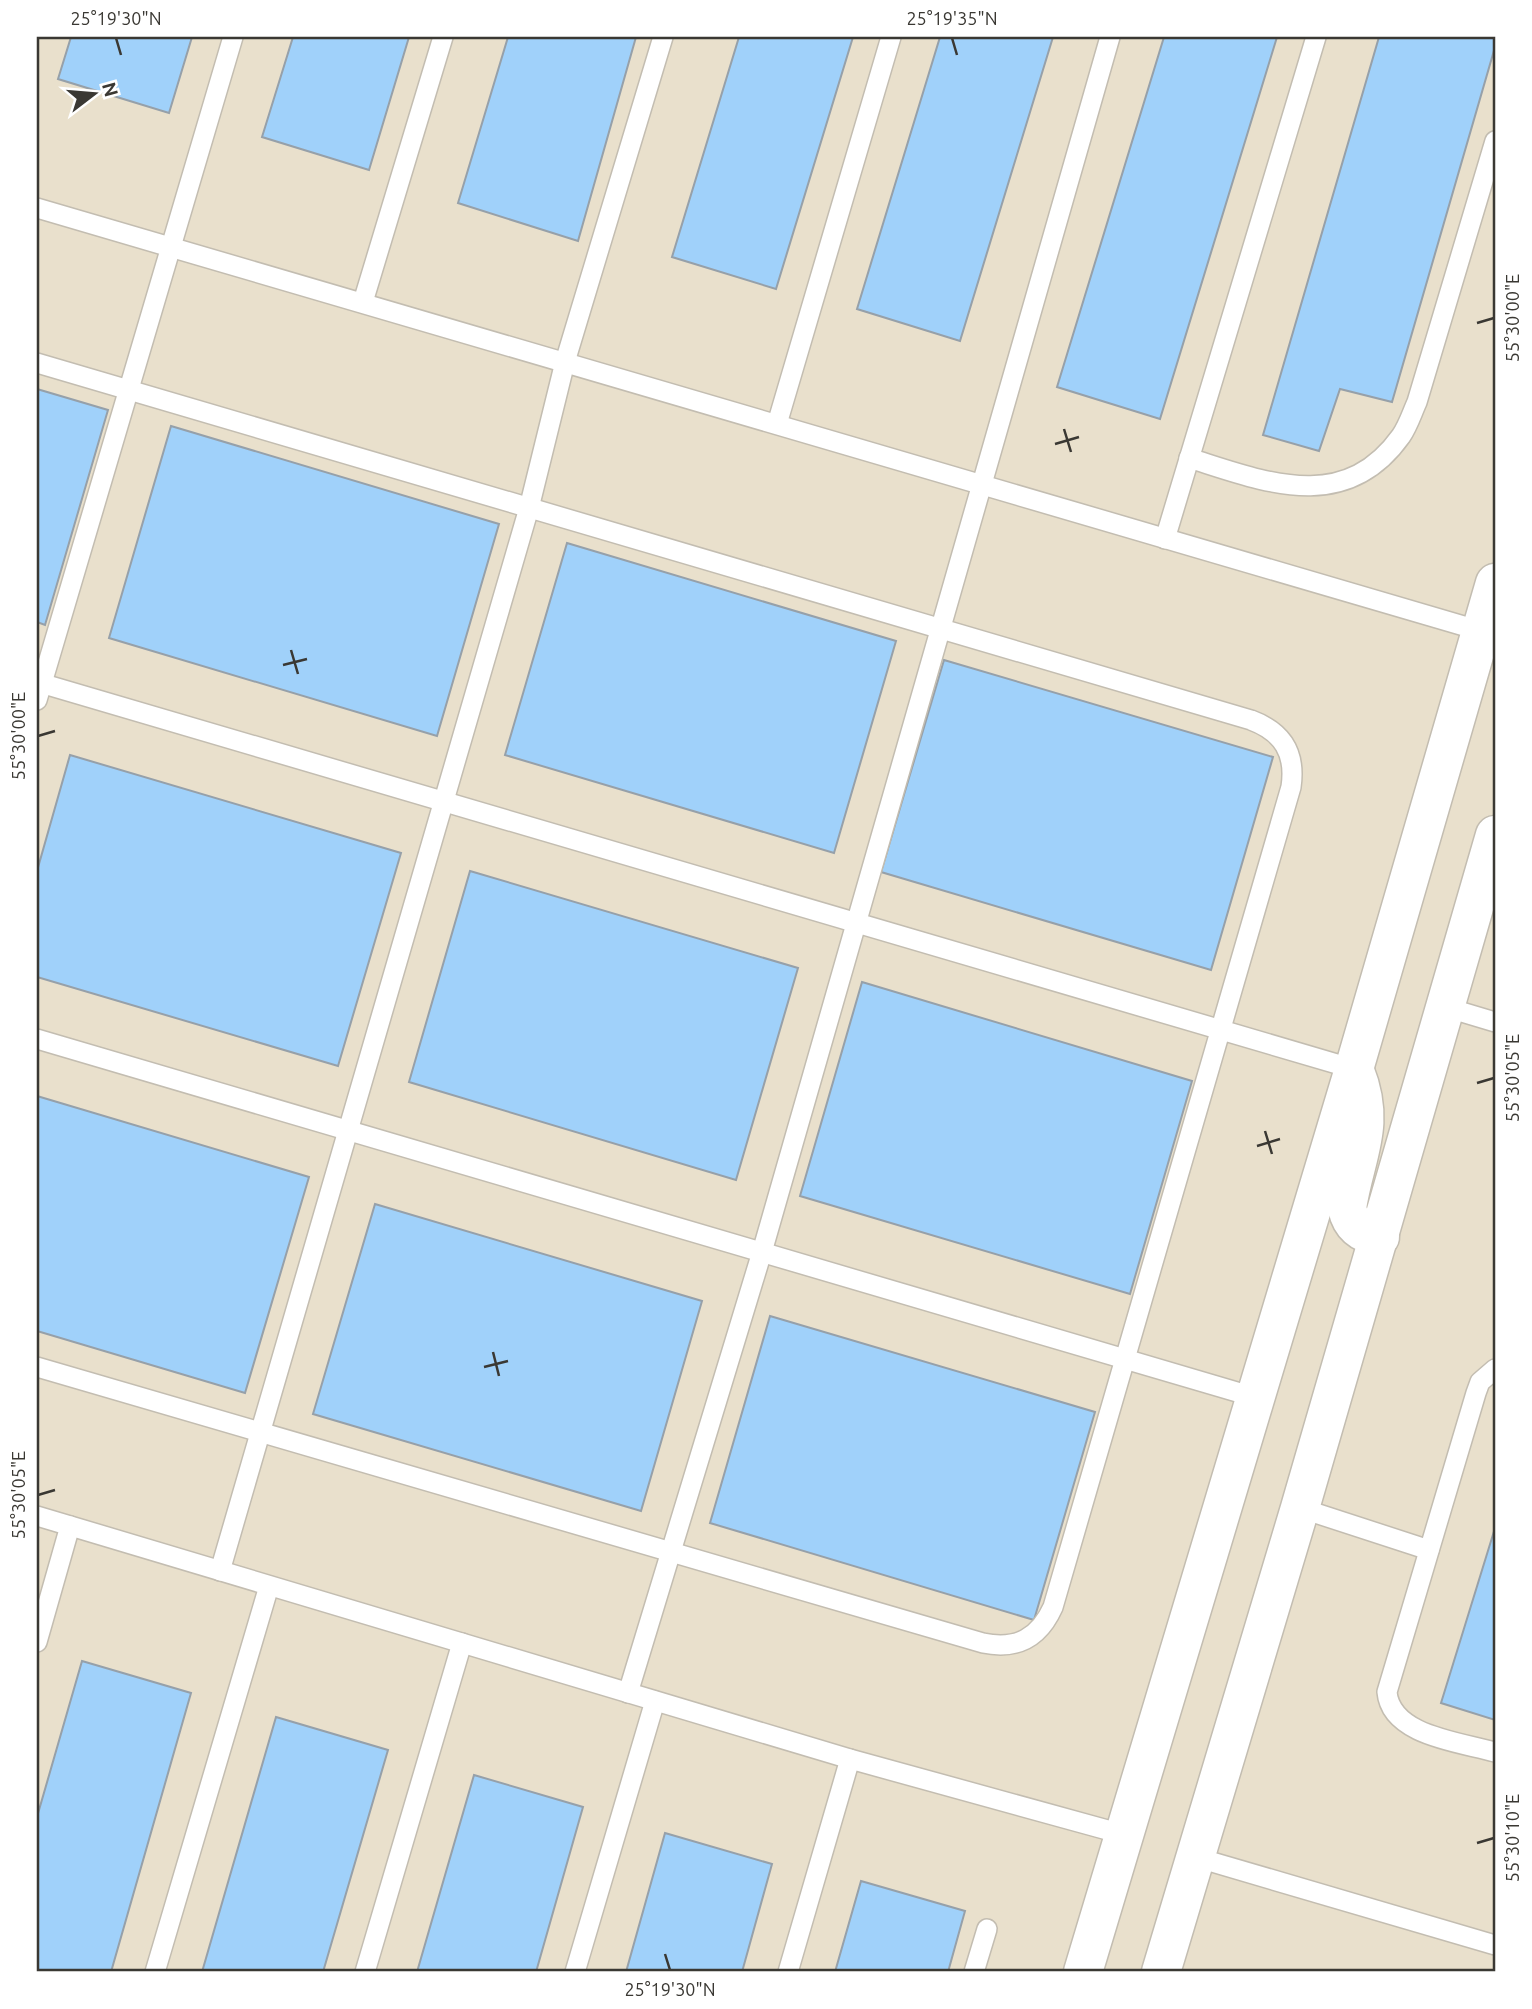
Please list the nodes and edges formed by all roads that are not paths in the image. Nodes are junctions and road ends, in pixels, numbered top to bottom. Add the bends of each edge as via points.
1 (233, 37) edge
2 (443, 37) edge
3 (663, 37) edge
4 (891, 37) edge
5 (1110, 37) edge
6 (1316, 37) edge
7 (1495, 141) edge
8 (37, 208) edge
9 (169, 246) junction
10 (363, 302) junction
11 (565, 362) junction
12 (37, 363) edge
13 (127, 390) junction
14 (777, 424) junction
15 (1189, 458) junction
16 (981, 485) junction
17 (529, 508) junction
18 (1165, 539) junction
19 (1495, 583) edge
20 (941, 629) junction
21 (1481, 631) junction
22 (38, 689) edge
23 (444, 802) junction
24 (1495, 835) edge
25 (857, 923) junction
26 (1445, 1007) junction
27 (1495, 1022) edge
28 (1219, 1029) junction
29 (37, 1039) edge
30 (1354, 1069) junction
31 (348, 1130) junction
32 (1380, 1237) junction
33 (762, 1252) junction
34 (1124, 1359) junction
35 (37, 1367) edge
36 (1495, 1369) edge
37 (1254, 1397) junction
38 (260, 1432) junction
39 (1300, 1508) junction
40 (37, 1516) edge
41 (70, 1526) junction
42 (672, 1550) junction
43 (1429, 1550) junction
44 (220, 1571) junction
45 (270, 1586) junction
46 (37, 1642) edge
47 (462, 1643) junction
48 (628, 1693) junction
49 (654, 1700) junction
50 (1495, 1752) edge
51 (850, 1759) junction
52 (1122, 1835) junction
53 (1195, 1857) junction
54 (986, 1928) dead end
55 (1495, 1945) edge
56 (155, 1972) edge
57 (365, 1972) edge
58 (575, 1972) edge
59 (788, 1972) edge
60 (974, 1972) edge
61 (1083, 1972) edge
62 (1161, 1972) edge

1 - 9 lane
2 - 10 lane
3 - 11 lane
4 - 14 lane
5 - 16 lane
6 - 15 lane
7 - 15 lane via 1418,402 1401,436 1384,454 1342,481 1306,488 1269,483
8 - 9 lane
9 - 10 lane
9 - 13 lane
10 - 11 lane
11 - 14 lane
11 - 17 lane
12 - 13 lane
13 - 17 lane
13 - 22 lane
14 - 16 lane
15 - 18 lane
16 - 18 lane
16 - 20 lane
17 - 20 lane
17 - 23 lane
18 - 21 lane
19 - 21 street
20 - 25 lane
20 - 28 lane via 1251,720 1281,737 1294,770 1291,787
21 - 30 street
22 - 23 lane
23 - 25 lane
23 - 31 lane
24 - 26 street
25 - 28 lane
25 - 33 lane
26 - 27 lane
26 - 32 street
28 - 30 lane
28 - 34 lane
29 - 31 lane
30 - 32 street via 1366,1110 1366,1132 1347,1208 1357,1229
30 - 37 street
31 - 33 lane
31 - 38 lane
32 - 39 street
33 - 34 lane
33 - 42 lane
34 - 37 lane
34 - 42 lane via 1053,1607 1046,1623 1018,1644 984,1643
35 - 38 lane
36 - 43 lane via 1480,1382
37 - 52 street
38 - 42 lane
38 - 44 lane
39 - 43 lane
39 - 53 street
40 - 41 lane
41 - 44 lane
41 - 46 lane
42 - 48 lane
43 - 50 lane via 1389,1681 1388,1704 1402,1723 1412,1728
44 - 45 lane
45 - 47 lane
45 - 56 lane
47 - 48 lane
47 - 57 lane
48 - 49 lane
49 - 51 lane
49 - 58 lane
51 - 52 lane
51 - 59 lane
52 - 61 street
53 - 55 lane
53 - 62 street
54 - 60 lane

